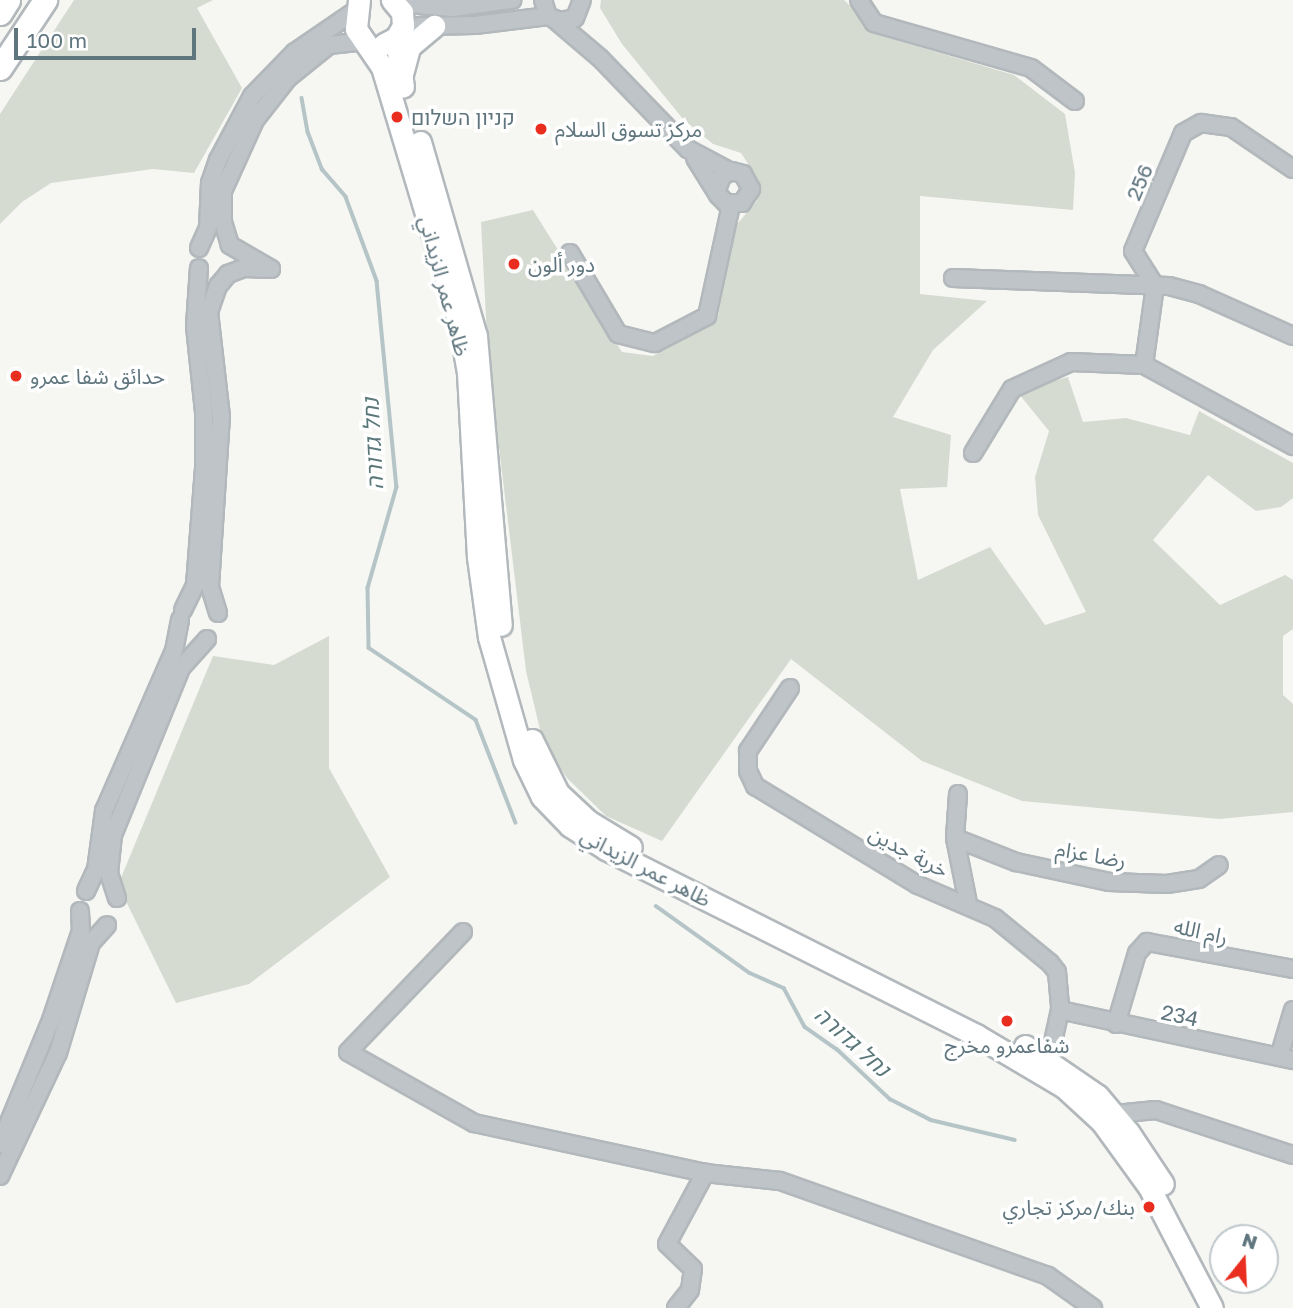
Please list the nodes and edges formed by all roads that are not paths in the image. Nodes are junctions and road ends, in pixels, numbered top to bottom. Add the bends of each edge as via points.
1 (8, 0) edge
2 (45, 0) edge
3 (512, 0) edge
4 (859, 0) edge
5 (394, 2) edge
6 (361, 3) edge
7 (581, 6) edge
8 (548, 12) edge
9 (0, 13) edge
10 (434, 26) junction
11 (398, 35) junction
12 (367, 41) junction
13 (600, 58) junction
14 (0, 68) edge
15 (401, 83) junction
16 (1075, 101) dead end
17 (688, 149) junction
18 (1293, 169) edge
19 (731, 172) junction
20 (717, 190) junction
21 (731, 205) junction
22 (230, 245) junction
23 (199, 248) junction
24 (570, 253) dead end
25 (199, 268) junction
26 (228, 274) junction
27 (953, 278) dead end
28 (1155, 286) junction
29 (1293, 336) edge
30 (1144, 365) junction
31 (1293, 446) edge
32 (973, 453) dead end
33 (218, 613) junction
34 (181, 615) junction
35 (207, 639) junction
36 (790, 688) dead end
37 (958, 794) dead end
38 (955, 838) junction
39 (1219, 865) dead end
40 (86, 891) junction
41 (117, 898) junction
42 (968, 903) junction
43 (80, 911) junction
44 (107, 925) junction
45 (463, 932) dead end
46 (1293, 969) edge
47 (1059, 1010) junction
48 (1293, 1010) edge
49 (1116, 1024) junction
50 (1286, 1059) edge
51 (1049, 1060) junction
52 (1115, 1114) junction
53 (0, 1144) edge
54 (1293, 1155) edge
55 (705, 1173) junction
56 (0, 1176) edge
57 (676, 1308) edge
58 (1093, 1308) edge
59 (1212, 1308) edge
60 (1229, 1308) edge

1 - 9 highway
2 - 14 highway
3 - 5 street via 452,8
4 - 16 street via 874,23 1031,68
5 - 11 main road, ظاهر عمر الزيداني via 403,19
6 - 12 main road, ظاهر عمر الزيداني via 356,29
6 - 23 street via 295,52 252,96 218,160 210,183 208,228
7 - 8 street via 565,21
7 - 13 street
8 - 10 street
8 - 13 street
10 - 11 street
10 - 15 main road via 409,47
11 - 12 main road via 382,44
11 - 15 main road, ظاهر عمر الزيداني
12 - 22 street via 337,41 316,53 264,105 223,191 223,222
12 - 59 main road, ظاهر عمر الزيداني via 382,67 460,327 468,373 478,557 489,637 524,760 542,797 570,826 606,849 986,1040 1064,1087 1102,1122 1149,1187
13 - 17 street
15 - 51 main road, ظاهر عمر الزيداني via 472,317 484,398 500,618 533,742 548,779 573,809 624,843
17 - 19 street
17 - 20 street
18 - 28 street, 256 via 1231,127 1201,123 1183,133 1133,251
19 - 20 street via 719,180
19 - 21 street via 743,174 751,189 747,199
20 - 21 street
21 - 24 street via 707,316 655,343 618,334
22 - 23 street via 213,239
22 - 26 street via 235,264
22 - 26 street via 271,269 244,268
23 - 25 street
25 - 26 street via 213,278
25 - 34 street via 195,326 204,470 195,585
26 - 33 street via 214,294 209,321 221,417 209,586
27 - 28 street
28 - 29 street via 1199,294
28 - 30 street
30 - 31 street
30 - 32 street via 1071,362 1012,389
33 - 34 street via 202,601
33 - 35 street via 219,626
34 - 35 street via 185,635
34 - 40 street via 174,651 104,811 96,870
35 - 41 street via 181,668 113,835 109,873
36 - 42 street, خربة جدين via 748,751 748,771 755,786 918,885
37 - 38 street
38 - 39 street, رضا عزام via 1016,862 1109,882 1199,880
38 - 42 street
40 - 41 street via 102,887
40 - 43 street
41 - 44 street via 118,911
42 - 47 street, خربة جدين via 995,918 1051,963 1057,972
43 - 44 street via 90,924
43 - 53 street via 81,930 47,1033
44 - 56 street via 91,943 58,1053
45 - 55 street via 348,1052 474,1123
46 - 49 street, رام الله via 1147,942 1137,953
47 - 49 street, 234
47 - 51 street, خربة جدين
48 - 50 street
49 - 50 street, 234
51 - 52 main road, ظاهر عمر الزيداني
52 - 54 street via 1156,1110
52 - 60 main road, ظاهر عمر الزيداني via 1153,1168
55 - 57 street via 667,1244 693,1269 690,1290
55 - 58 street via 780,1181 1048,1276

